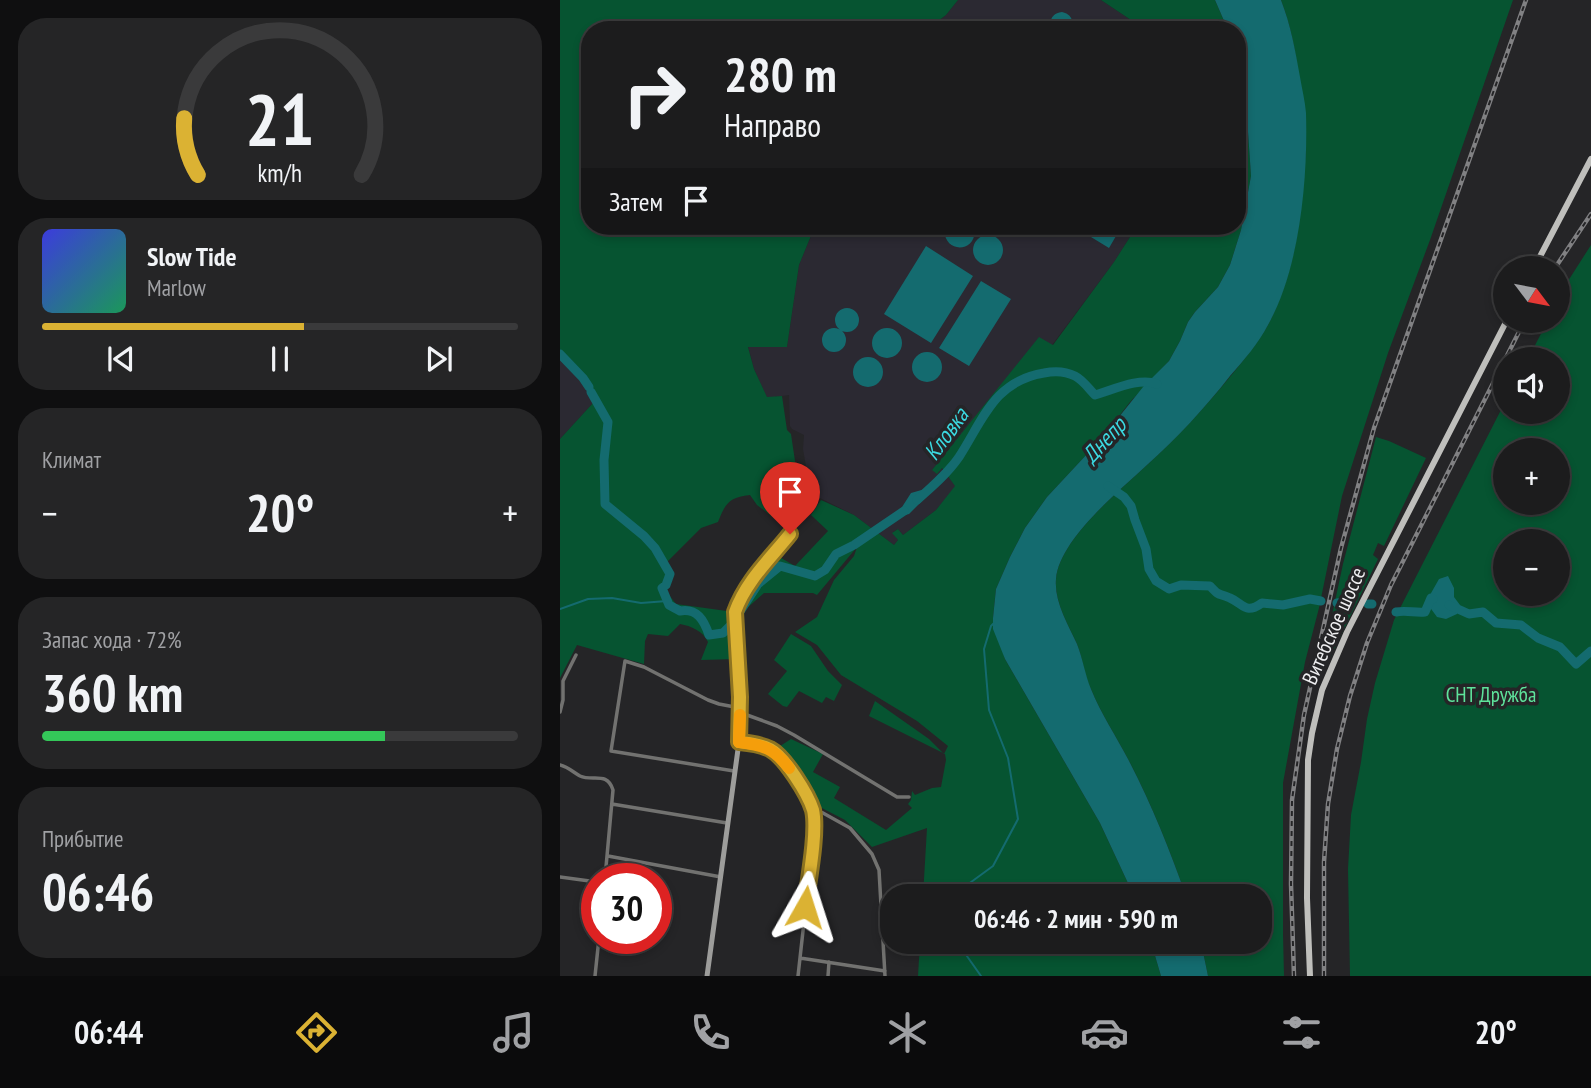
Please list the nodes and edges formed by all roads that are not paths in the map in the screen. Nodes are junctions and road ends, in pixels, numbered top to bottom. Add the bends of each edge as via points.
1 (1591, 159) edge
2 (1540, 256) edge
3 (1500, 333) edge
4 (790, 534) dead end
5 (576, 655) dead end
6 (740, 708) junction
7 (560, 712) edge
8 (739, 742) junction
9 (560, 765) edge
10 (734, 771) junction
11 (909, 797) dead end
12 (612, 804) junction
13 (813, 810) junction
14 (727, 823) junction
15 (608, 856) junction
16 (607, 863) edge
17 (560, 877) edge
18 (720, 877) junction
19 (581, 880) edge
20 (597, 954) edge
21 (799, 957) junction
22 (829, 962) junction
23 (885, 973) edge
24 (595, 976) edge
25 (707, 976) edge
26 (797, 976) edge
27 (828, 976) edge
28 (1310, 976) edge

1 - 2 main road
3 - 28 main road, Витебское шоссе via 1347,632 1322,690 1308,760
4 - 6 street via 752,580 735,612
5 - 7 street via 563,681
6 - 8 street
6 - 10 street via 708,700 625,661 611,751
6 - 11 street via 897,797
8 - 10 street
8 - 13 street via 764,747 782,758
9 - 12 street via 583,778 606,779 614,790
10 - 14 street
12 - 14 street
12 - 15 street
13 - 21 street
13 - 23 street via 850,828 872,854 879,870
14 - 18 street
15 - 16 street
15 - 18 street
17 - 19 street
18 - 25 street
20 - 24 street
21 - 22 street
21 - 26 street
22 - 23 street
22 - 27 street

